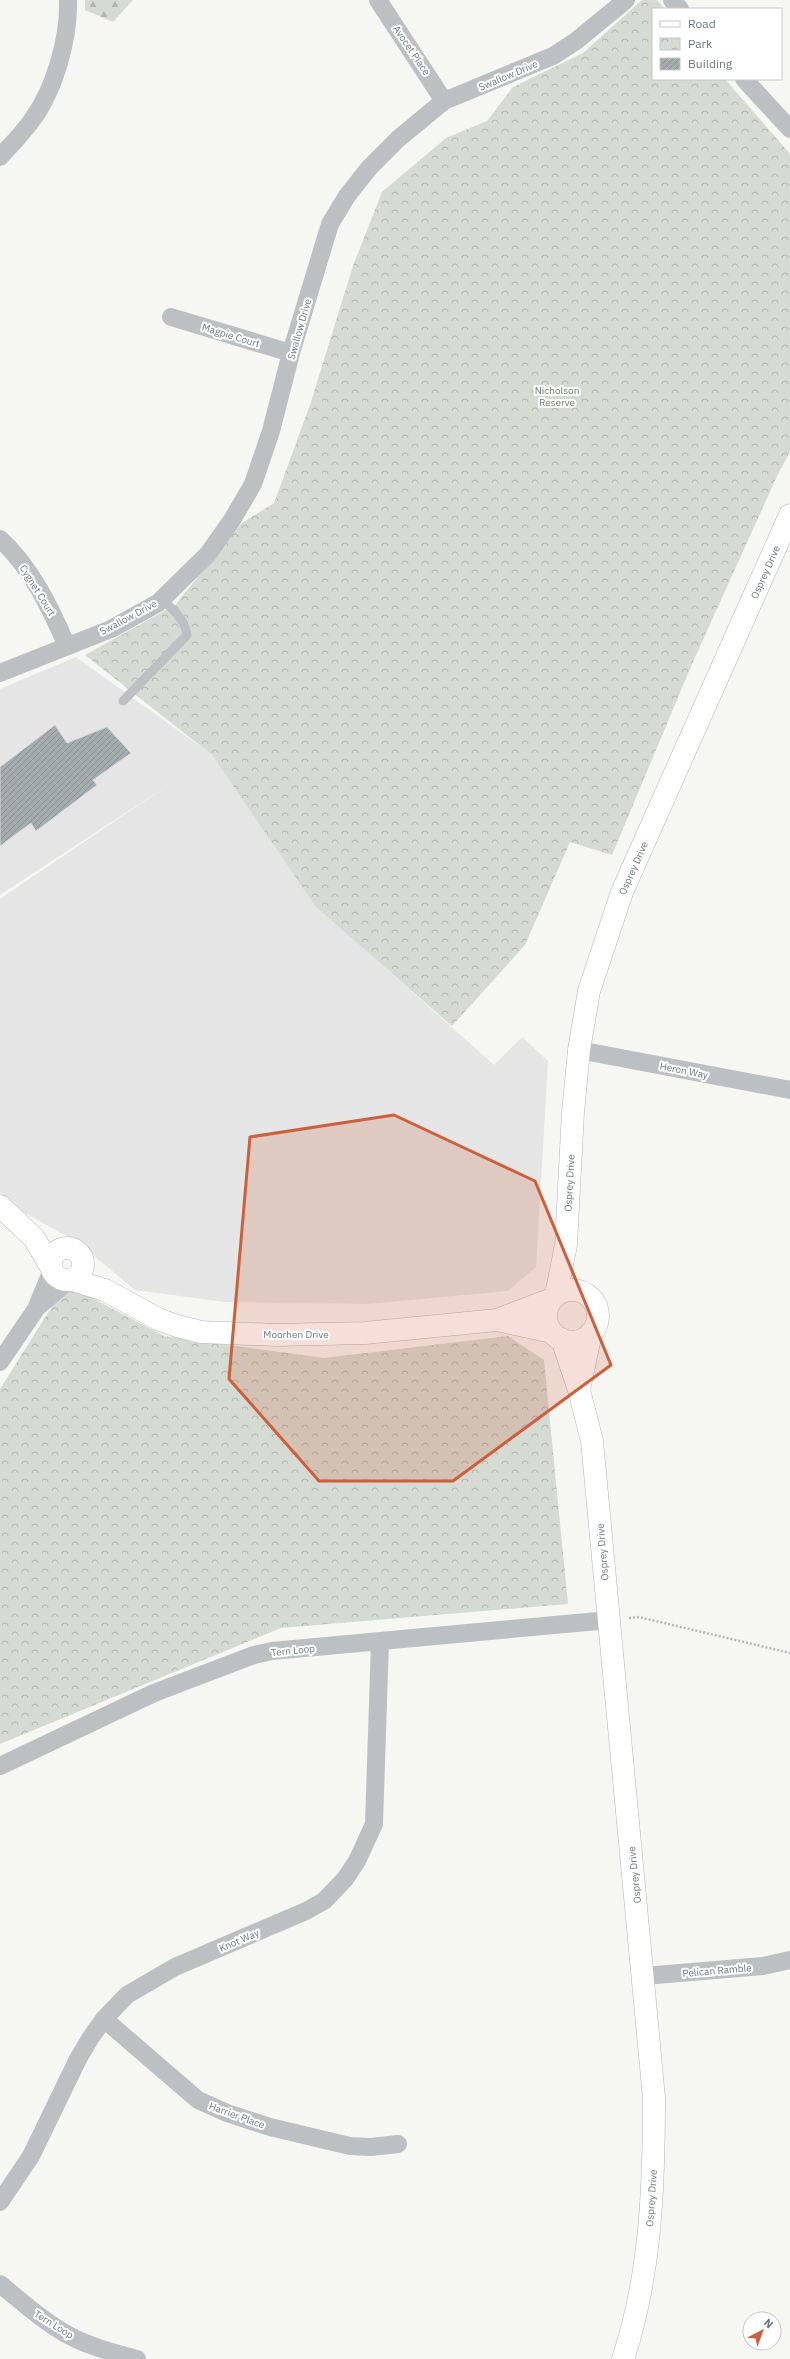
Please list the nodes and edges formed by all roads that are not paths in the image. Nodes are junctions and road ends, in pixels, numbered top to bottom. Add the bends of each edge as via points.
1 (68, 0) edge
2 (378, 0) edge
3 (626, 0) edge
4 (672, 0) edge
5 (679, 8) edge
6 (745, 80) edge
7 (444, 101) junction
8 (790, 129) edge
9 (0, 157) edge
10 (171, 317) dead end
11 (291, 353) junction
12 (790, 515) edge
13 (0, 539) edge
14 (162, 599) junction
15 (67, 646) junction
16 (0, 673) edge
17 (123, 701) dead end
18 (579, 1050) junction
19 (790, 1090) edge
20 (0, 1206) edge
21 (34, 1238) junction
22 (566, 1245) junction
23 (65, 1273) junction
24 (586, 1294) junction
25 (554, 1297) junction
26 (497, 1320) junction
27 (591, 1333) junction
28 (557, 1336) junction
29 (0, 1362) edge
30 (579, 1390) junction
31 (609, 1620) junction
32 (380, 1642) junction
33 (0, 1766) edge
34 (790, 1960) edge
35 (644, 1976) junction
36 (104, 2019) junction
37 (398, 2144) dead end
38 (0, 2202) edge
39 (0, 2284) edge
40 (137, 2359) edge
41 (623, 2359) edge

1 - 9 street via 64,46 51,83 33,119
2 - 7 street, Avocet Place
3 - 7 street, Swallow Drive via 553,56
4 - 5 street
6 - 8 street
7 - 11 street, Swallow Drive via 398,139 369,168 347,196 330,224
10 - 11 street, Magpie Court
11 - 14 street, Swallow Drive via 271,431 253,484 208,554
12 - 18 street, Osprey Drive via 622,892 590,991
13 - 15 street, Cygnet Court via 20,562 51,608
14 - 15 street, Swallow Drive via 111,629
14 - 17 lane via 180,617 188,635
15 - 16 street, Swallow Drive
18 - 19 street, Heron Way
18 - 22 street, Osprey Drive
20 - 21 street
21 - 23 street
21 - 23 street via 63,1248 53,1256
22 - 24 street, Osprey Drive
22 - 25 street, Osprey Drive
23 - 26 street, Moorhen Drive via 105,1290 158,1319 200,1332 276,1335 365,1333
23 - 29 street via 36,1308
24 - 25 street via 570,1290
24 - 27 street via 597,1312 597,1320
25 - 26 street, Moorhen Drive
25 - 28 street via 546,1316
26 - 28 street, Moorhen Drive
27 - 28 street via 577,1341
27 - 30 street, Osprey Drive
28 - 30 street, Osprey Drive
30 - 31 street, Osprey Drive via 592,1440
31 - 32 street, Tern Loop
31 - 35 street, Osprey Drive
32 - 33 street, Tern Loop via 272,1651 254,1655 154,1693
32 - 36 street, Knot Way via 374,1824 357,1861 345,1879 324,1901 306,1911 152,1979 128,1995
34 - 35 street, Pelican Ramble via 763,1966
35 - 41 street, Osprey Drive via 654,2098 652,2197 641,2284
36 - 37 street, Harrier Place via 198,2100 227,2113 270,2127 350,2146
36 - 38 street, Knot Way via 78,2059 31,2156
39 - 40 street, Tern Loop via 40,2317 70,2336

